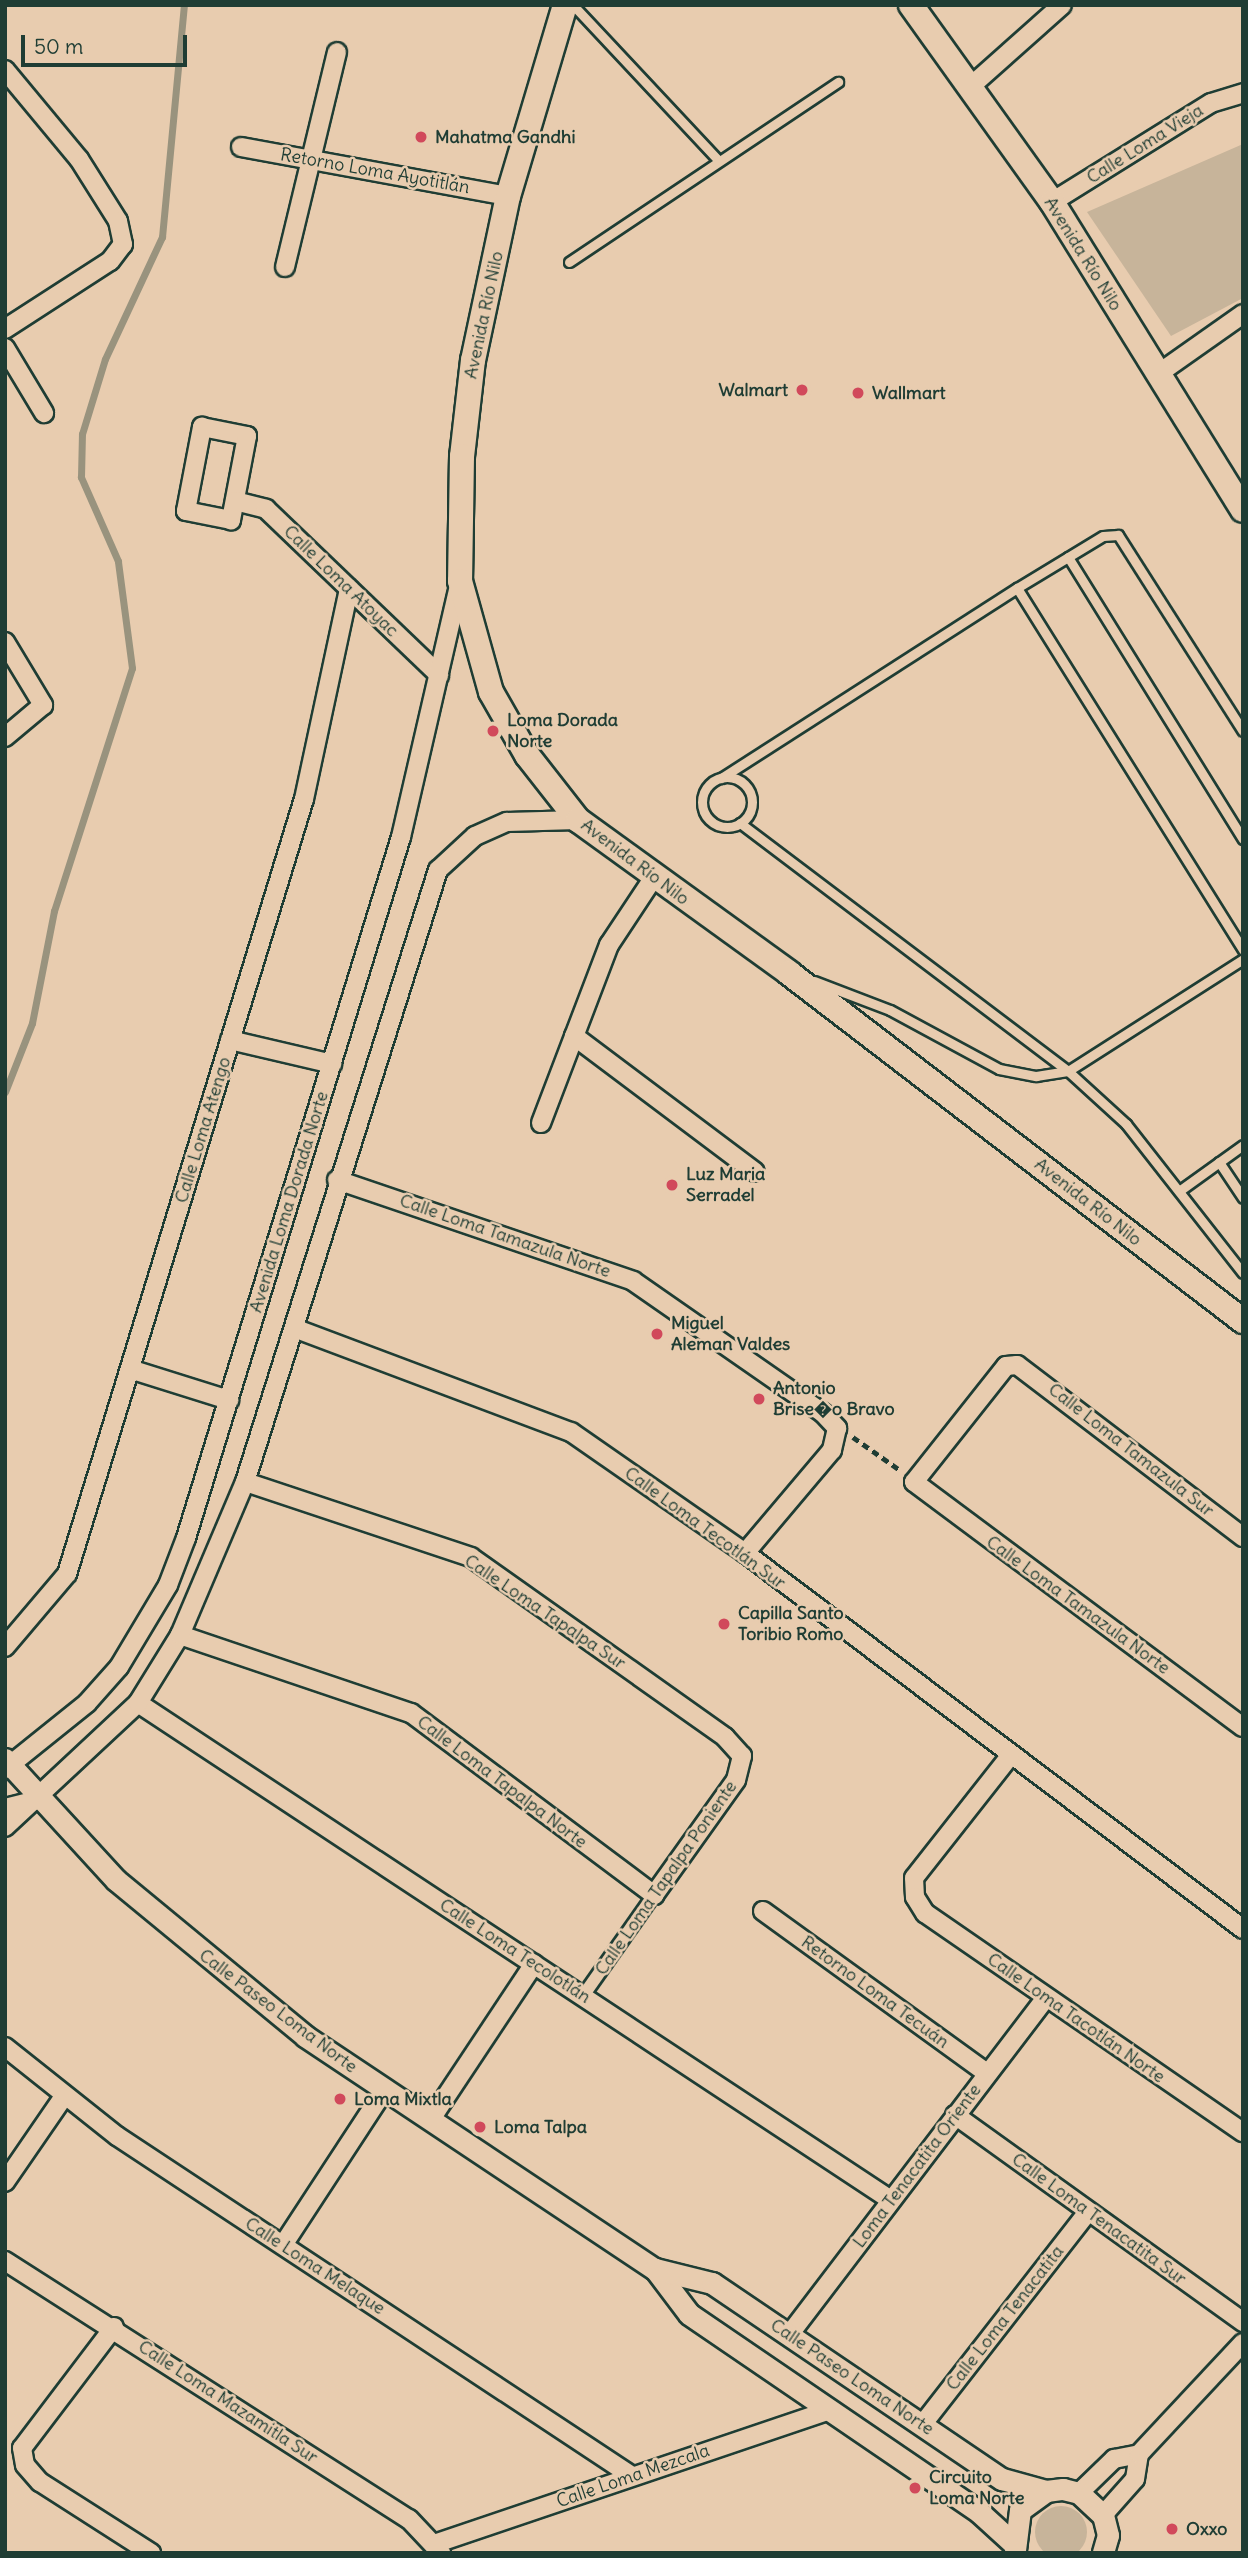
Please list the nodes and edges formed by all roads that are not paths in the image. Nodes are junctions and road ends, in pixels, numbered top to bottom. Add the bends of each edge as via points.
1 (565, 5) edge
2 (573, 5) edge
3 (911, 5) edge
4 (1062, 5) edge
5 (337, 52) dead end
6 (5, 70) edge
7 (838, 82) dead end
8 (970, 87) junction
9 (1243, 93) edge
10 (241, 147) dead end
11 (311, 160) junction
12 (718, 160) junction
13 (508, 196) junction
14 (1052, 202) junction
15 (569, 262) dead end
16 (285, 267) dead end
17 (1243, 314) edge
18 (5, 329) edge
19 (5, 348) edge
20 (1158, 374) junction
21 (44, 413) dead end
22 (234, 501) junction
23 (1243, 510) edge
24 (1068, 557) junction
25 (460, 581) junction
26 (1017, 588) junction
27 (349, 589) junction
28 (5, 642) edge
29 (439, 675) junction
30 (1243, 731) edge
31 (5, 737) edge
32 (721, 778) junction
33 (578, 820) junction
34 (740, 822) junction
35 (1243, 839) edge
36 (654, 877) junction
37 (1243, 950) edge
38 (1243, 959) edge
39 (789, 973) junction
40 (574, 1036) junction
41 (230, 1040) junction
42 (332, 1064) junction
43 (1068, 1071) junction
44 (541, 1123) dead end
45 (1243, 1146) edge
46 (1219, 1162) junction
47 (755, 1172) dead end
48 (337, 1180) junction
49 (1179, 1191) junction
50 (1243, 1198) edge
51 (1243, 1273) edge
52 (1243, 1321) edge
53 (295, 1328) junction
54 (130, 1369) junction
55 (229, 1400) junction
56 (246, 1482) junction
57 (914, 1482) joint
58 (1243, 1537) edge
59 (745, 1553) junction
60 (180, 1635) junction
61 (5, 1647) edge
62 (138, 1703) junction
63 (1243, 1727) edge
64 (742, 1756) joint
65 (1010, 1756) junction
66 (6, 1764) edge
67 (41, 1798) junction
68 (5, 1808) edge
69 (5, 1828) edge
70 (654, 1895) junction
71 (763, 1911) dead end
72 (1243, 1929) edge
73 (534, 1964) junction
74 (583, 1996) junction
75 (1046, 1998) junction
76 (5, 2047) edge
77 (987, 2073) junction
78 (385, 2089) junction
79 (64, 2096) junction
80 (955, 2115) junction
81 (431, 2119) junction
82 (1243, 2132) edge
83 (5, 2182) edge
84 (891, 2200) junction
85 (1088, 2212) junction
86 (283, 2245) junction
87 (5, 2260) edge
88 (655, 2269) junction
89 (1243, 2322) edge
90 (114, 2327) junction
91 (789, 2335) junction
92 (1243, 2343) edge
93 (830, 2410) junction
94 (922, 2425) junction
95 (1139, 2454) junction
96 (632, 2476) junction
97 (1046, 2491) junction
98 (1079, 2493) junction
99 (1107, 2539) edge
100 (439, 2548) edge
101 (1014, 2548) edge
102 (150, 2553) edge

1 - 13 main road, Avenida Río Nilo
2 - 12 lane
3 - 8 main road, Avenida Río Nilo
4 - 8 street
5 - 11 street
6 - 18 street via 79,159 118,221 123,244 110,261
7 - 12 lane
8 - 14 main road, Avenida Río Nilo
9 - 14 street, Calle Loma Vieja via 1211,103
10 - 11 street, Retorno Loma Ayotitlán
11 - 13 street, Retorno Loma Ayotitlán
11 - 16 street
12 - 15 lane
13 - 25 main road, Avenida Río Nilo via 472,360 462,456
14 - 20 main road, Avenida Río Nilo
17 - 20 street
19 - 21 street
20 - 23 main road, Avenida Río Nilo
22 - 22 street via 247,436 202,426 186,511 231,520
22 - 27 street, Calle Loma Atoyac via 266,509
24 - 26 lane
24 - 30 lane via 1118,534
24 - 35 lane
25 - 29 street, Avenida Loma Dorada Norte
25 - 33 main road, Avenida Río Nilo via 491,692 527,755
26 - 32 lane
26 - 37 lane
27 - 29 street, Calle Loma Atoyac
27 - 41 street, Calle Loma Atengo via 316,753
28 - 31 street via 43,705
29 - 42 street, Avenida Loma Dorada Norte via 401,837
32 - 34 lane via 747,789 750,811
32 - 34 lane via 702,795 704,812 715,824
33 - 36 main road, Avenida Río Nilo
33 - 48 street via 543,816 499,825 461,846 438,870
34 - 43 lane
36 - 39 main road, Avenida Río Nilo
36 - 40 street via 609,945
38 - 43 lane
39 - 43 lane via 873,1002 999,1069 1036,1076
39 - 52 main road, Avenida Río Nilo
40 - 44 street
40 - 47 street
41 - 42 street
41 - 54 street, Calle Loma Atengo
42 - 55 street, Avenida Loma Dorada Norte
43 - 49 lane via 1126,1124
45 - 46 lane
46 - 49 lane
46 - 50 lane
48 - 53 street
48 - 59 street, Calle Loma Tamazula Norte via 633,1281 836,1428 832,1450
49 - 51 lane
53 - 56 street
53 - 59 street, Calle Loma Tecotlán Sur via 570,1432
54 - 55 street
54 - 61 street, Calle Loma Atengo via 67,1574
55 - 66 street, Avenida Loma Dorada Norte via 186,1538 142,1633 87,1703
56 - 60 street
56 - 64 street, Calle Loma Tapalpa Sur via 471,1557 724,1737
57 - 58 street, Calle Loma Tamazula Sur via 1006,1366 1017,1365
57 - 63 street, Calle Loma Tamazula Norte
59 - 65 street, Calle Loma Tecotlán Sur
60 - 62 street
60 - 70 street, Calle Loma Tapalpa Norte via 411,1713
62 - 67 street
62 - 73 street, Calle Loma Tecolotlán
64 - 70 street, Calle Loma Tapalpa Poniente via 736,1780
65 - 72 street, Calle Loma Tecotlán Sur
65 - 75 street, Calle Loma Tacotlán Norte via 914,1878 915,1897 925,1913
66 - 67 street, Calle Paseo Loma Norte
67 - 68 street
67 - 69 street
67 - 78 street, Calle Paseo Loma Norte via 116,1880 202,1955
70 - 74 street, Calle Loma Tapalpa Poniente
71 - 77 street, Retorno Loma Tecuán
73 - 74 street, Calle Loma Tecolotlán
73 - 81 street
74 - 84 street, Calle Loma Tecolotlán
75 - 77 street, Loma Tenacatita Oriente
75 - 82 street, Calle Loma Tacotlán Norte
76 - 79 street, Calle Loma Melaque
77 - 80 street, Loma Tenacatita Oriente
78 - 81 street, Calle Paseo Loma Norte
78 - 86 street
79 - 83 street
79 - 86 street, Calle Loma Melaque
80 - 84 street, Loma Tenacatita Oriente
80 - 85 street, Calle Loma Tenacatita Sur
81 - 88 street, Calle Paseo Loma Norte
84 - 91 street, Loma Tenacatita Oriente
85 - 89 street, Calle Loma Tenacatita Sur
85 - 94 street, Calle Loma Tenacatita
86 - 96 street, Calle Loma Melaque
87 - 90 street, Calle Loma Mazamitla Sur
88 - 91 street, Calle Paseo Loma Norte via 712,2283
88 - 93 street, Calle Paseo Loma Norte via 689,2314
90 - 100 street, Calle Loma Mazamitla Sur
90 - 102 street via 22,2448 25,2465 40,2482
91 - 94 street, Calle Paseo Loma Norte
92 - 95 street
93 - 96 street, Calle Loma Mezcala
93 - 101 street, Calle Paseo Loma Norte via 979,2512
94 - 97 street, Calle Paseo Loma Norte via 1002,2479
95 - 98 street via 1114,2459
95 - 99 street via 1135,2479
96 - 100 street, Calle Loma Mezcala
97 - 98 street, Calle Paseo Loma Norte
97 - 101 street via 1020,2510
98 - 99 street

